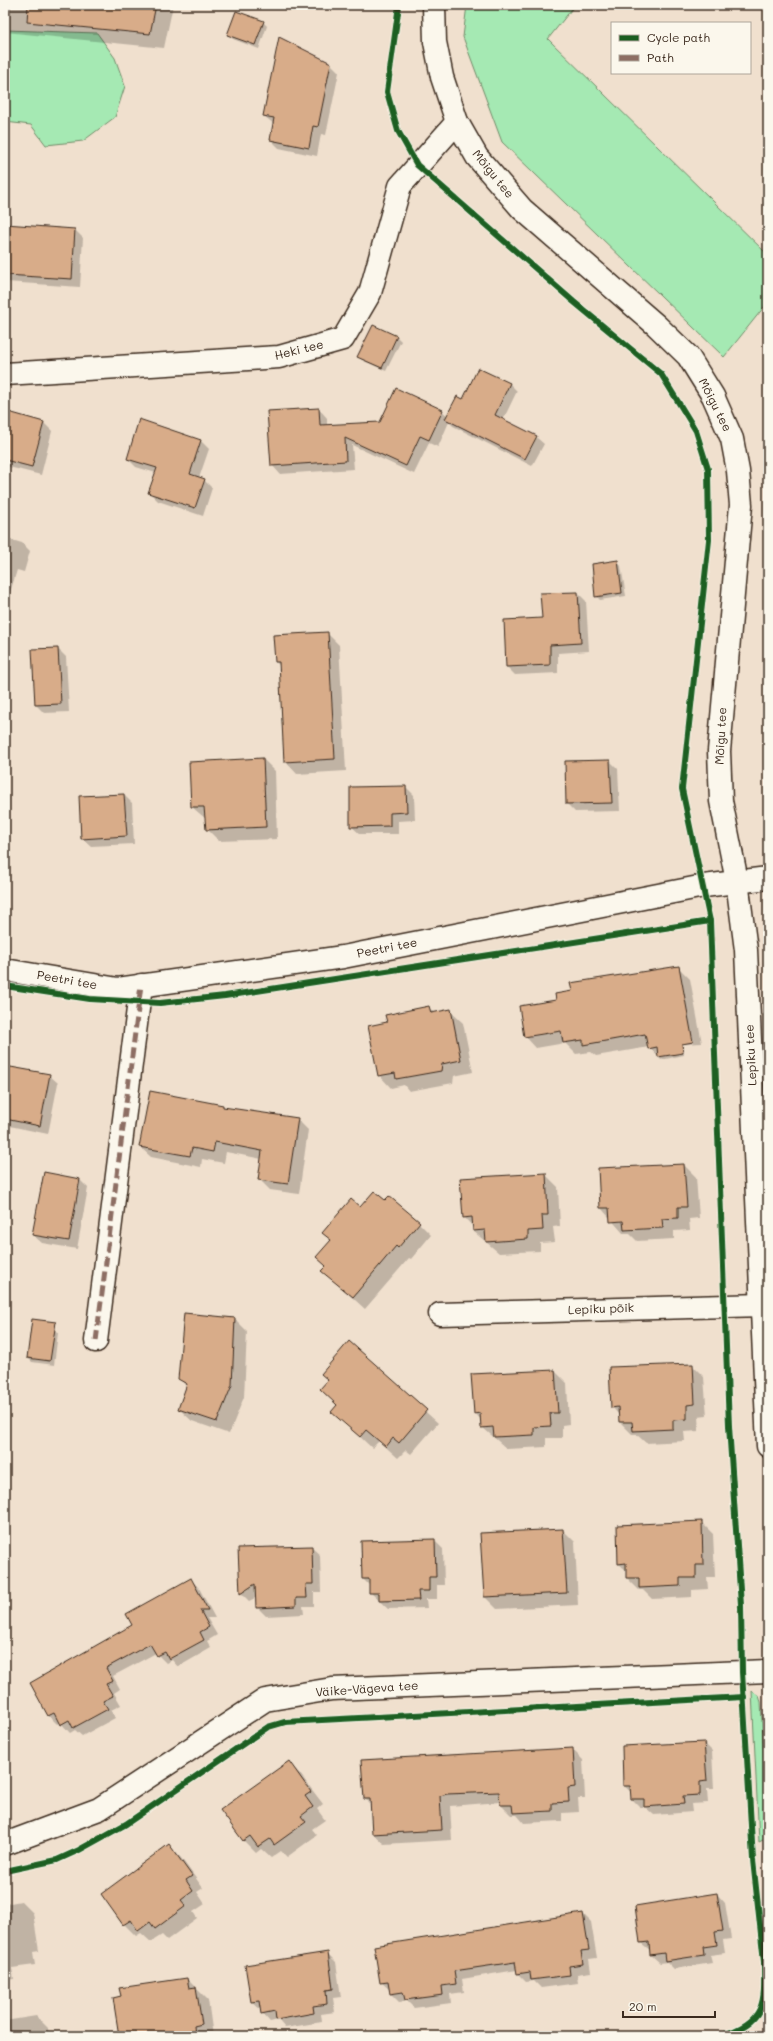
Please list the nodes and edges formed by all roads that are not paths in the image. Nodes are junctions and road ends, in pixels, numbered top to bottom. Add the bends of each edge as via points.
1 (434, 5) edge
2 (457, 122) junction
3 (5, 374) edge
4 (768, 878) edge
5 (737, 881) junction
6 (5, 970) edge
7 (141, 985) junction
8 (763, 1305) junction
9 (440, 1314) dead end
10 (96, 1341) dead end
11 (768, 1446) edge
12 (768, 1671) edge
13 (5, 1844) edge

1 - 2 street, Mõigu tee via 435,42 442,77
2 - 3 street, Heki tee via 400,186 370,293 343,339 279,357
2 - 5 street, Mõigu tee via 477,157 522,209 688,356 713,396 732,439 741,505 719,751 721,802
4 - 5 street, Peetri tee
5 - 7 street, Peetri tee via 343,956
5 - 8 street, Lepiku tee via 746,950
6 - 7 street, Peetri tee via 118,989
7 - 10 street
8 - 9 street, Lepiku põik
8 - 11 street, Lepiku tee
12 - 13 street, Väike-Vägeva tee via 332,1689 265,1700 99,1809

